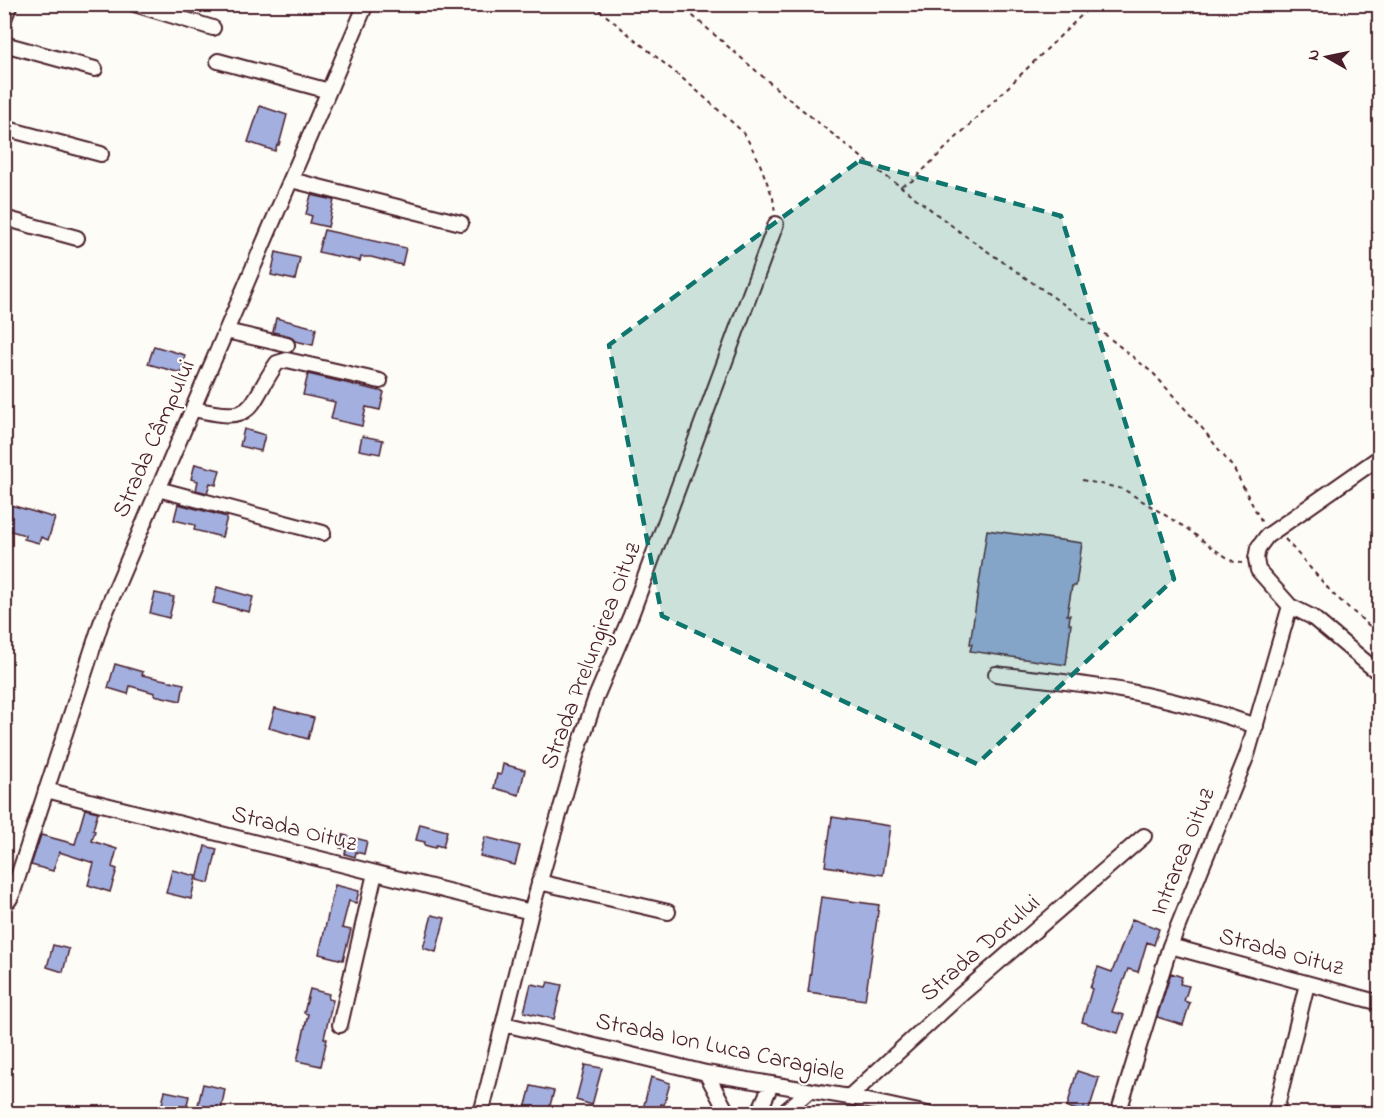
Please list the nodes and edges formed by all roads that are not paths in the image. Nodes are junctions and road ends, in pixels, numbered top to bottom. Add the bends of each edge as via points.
1 (10, 4) edge
2 (134, 4) edge
3 (366, 4) edge
4 (4, 19) edge
5 (213, 28) dead end
6 (4, 44) edge
7 (218, 61) dead end
8 (95, 69) dead end
9 (329, 91) junction
10 (4, 128) edge
11 (100, 154) dead end
12 (291, 180) junction
13 (4, 218) edge
14 (461, 223) dead end
15 (776, 224) road end
16 (77, 238) dead end
17 (226, 331) junction
18 (288, 345) dead end
19 (380, 381) dead end
20 (194, 409) junction
21 (1380, 457) edge
22 (158, 489) junction
23 (323, 532) dead end
24 (1290, 606) junction
25 (996, 674) dead end
26 (1380, 674) edge
27 (1256, 726) junction
28 (46, 790) junction
29 (1144, 836) dead end
30 (375, 873) junction
31 (539, 882) junction
32 (7, 900) edge
33 (531, 912) junction
34 (668, 912) dead end
35 (1170, 946) junction
36 (1307, 984) junction
37 (1380, 1003) edge
38 (504, 1024) junction
39 (339, 1025) dead end
40 (706, 1073) junction
41 (771, 1085) junction
42 (809, 1091) junction
43 (849, 1097) junction
44 (481, 1113) edge
45 (728, 1113) edge
46 (758, 1113) edge
47 (782, 1113) edge
48 (928, 1113) edge
49 (1118, 1113) edge
50 (1275, 1113) edge

1 - 4 street
2 - 5 street
3 - 9 street, Strada Câmpului
6 - 8 street
7 - 9 street
9 - 12 street, Strada Câmpului
10 - 11 street
12 - 14 street
12 - 17 street, Strada Câmpului
13 - 16 street
15 - 31 street, Strada Prelungirea Oituz via 593,707
17 - 18 street
17 - 20 street, Strada Câmpului
19 - 20 street via 287,360 277,363 248,410 233,415
20 - 22 street, Strada Câmpului
21 - 24 street via 1271,533 1258,548 1258,570
22 - 23 street
22 - 28 street, Strada Câmpului via 101,622
24 - 26 street via 1312,617
24 - 27 street, Intrarea Oituz
25 - 27 street via 1141,694
27 - 35 street, Intrarea Oituz
28 - 30 street, Strada Oituz
28 - 32 street, Strada Câmpului via 12,896
29 - 43 street, Strada Dorului
30 - 33 street, Strada Oituz
30 - 39 street
31 - 33 street, Strada Prelungirea Oituz
31 - 34 street
33 - 38 street, Strada Prelungirea Oituz
35 - 36 street, Strada Oituz
35 - 49 street, Intrarea Oituz
36 - 37 street, Strada Oituz
36 - 50 street
38 - 40 street, Strada Ion Luca Caragiale
38 - 44 street, Strada Prelungirea Oituz
40 - 41 street, Strada Ion Luca Caragiale
40 - 45 street
41 - 42 street, Strada Ion Luca Caragiale
41 - 46 street
42 - 43 street, Strada Ion Luca Caragiale
42 - 47 street
43 - 48 street, Strada Ion Luca Caragiale

